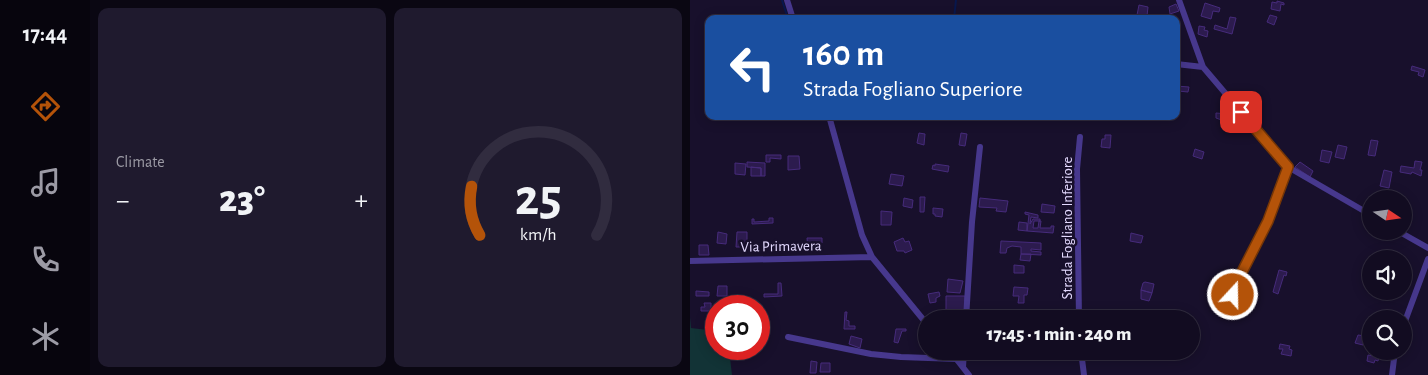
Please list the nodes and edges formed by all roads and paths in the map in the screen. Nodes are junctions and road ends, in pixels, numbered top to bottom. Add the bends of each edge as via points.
1 (787, 0) edge
2 (1179, 0) edge
3 (792, 15) edge
4 (1180, 64) edge
5 (1202, 67) junction
6 (830, 120) edge
7 (1080, 136) dead end
8 (980, 147) dead end
9 (1288, 167) junction
10 (1362, 211) edge
11 (1412, 239) edge
12 (1428, 248) edge
13 (872, 257) junction
14 (1428, 259) edge
15 (690, 261) edge
16 (1231, 308) dead end
17 (967, 310) edge
18 (1079, 310) edge
19 (1409, 310) edge
20 (918, 313) edge
21 (788, 337) dead end
22 (918, 358) edge
23 (957, 360) edge
24 (963, 360) edge
25 (1082, 360) edge
26 (1394, 360) edge
27 (962, 367) junction
28 (969, 375) edge
29 (1084, 375) edge
30 (1392, 375) edge

1 - 3 street
2 - 5 street
4 - 5 street
5 - 9 street
6 - 13 street via 862,235
7 - 18 street, Strada Fogliano Inferiore via 1077,169
8 - 17 street
9 - 10 street
9 - 16 street via 1268,221 1242,272
11 - 12 street
13 - 15 street, Via Primavera
13 - 20 street
14 - 19 street
21 - 22 street via 871,354
23 - 27 street
24 - 27 street
25 - 29 street
26 - 30 street
27 - 28 street

